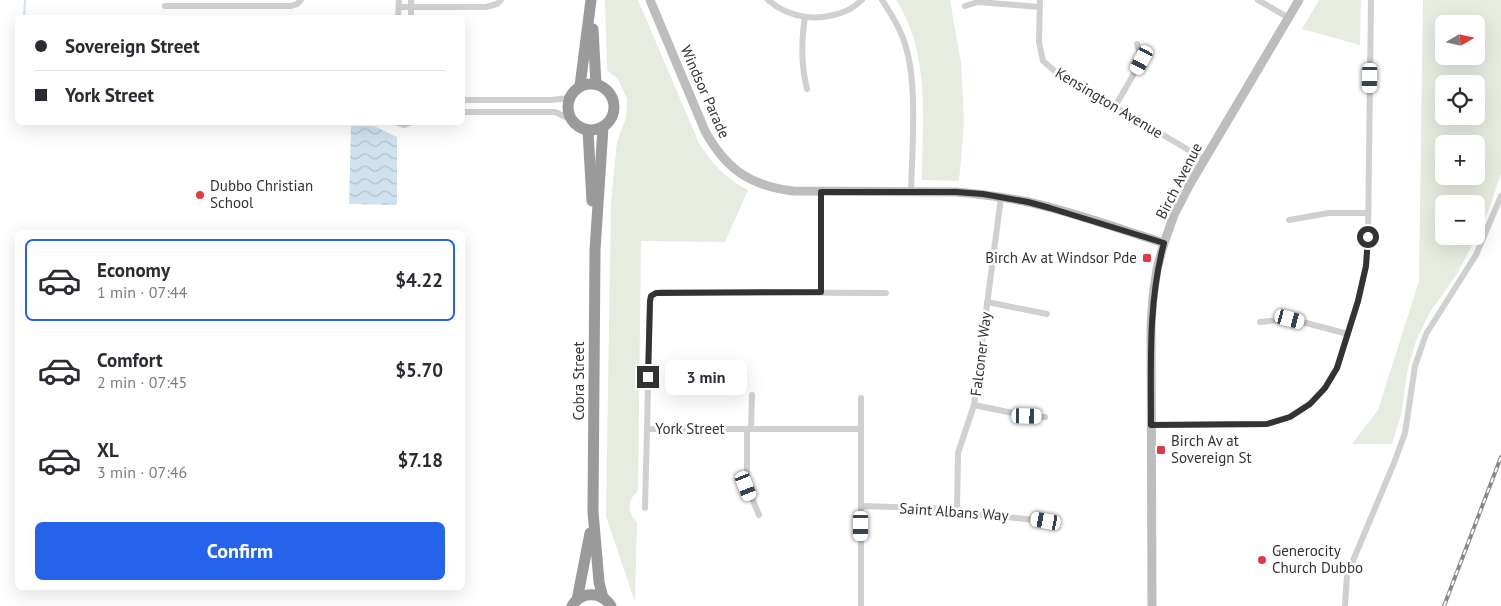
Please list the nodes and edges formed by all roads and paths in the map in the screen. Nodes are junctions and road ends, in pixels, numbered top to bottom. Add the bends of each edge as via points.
1 (301, 0) edge
2 (501, 0) edge
3 (591, 0) edge
4 (650, 0) edge
5 (768, 0) edge
6 (862, 0) edge
7 (882, 0) edge
8 (1258, 0) edge
9 (1299, 0) edge
10 (1371, 0) edge
11 (210, 3) edge
12 (399, 3) edge
13 (411, 3) edge
14 (1039, 3) edge
15 (165, 6) dead end
16 (965, 6) dead end
17 (805, 17) junction
18 (1289, 18) junction
19 (1138, 44) dead end
20 (596, 84) junction
21 (580, 86) junction
22 (807, 89) dead end
23 (570, 98) junction
24 (465, 100) edge
25 (1114, 108) junction
26 (465, 112) edge
27 (570, 119) junction
28 (603, 128) junction
29 (588, 131) junction
30 (1204, 159) junction
31 (821, 192) junction
32 (911, 192) junction
33 (1501, 196) edge
34 (1001, 197) junction
35 (1368, 213) junction
36 (1289, 220) dead end
37 (1164, 243) junction
38 (595, 250) junction
39 (821, 292) junction
40 (886, 293) dead end
41 (987, 302) junction
42 (1047, 314) dead end
43 (1260, 322) dead end
44 (1348, 334) junction
45 (752, 395) dead end
46 (861, 398) dead end
47 (974, 405) junction
48 (1044, 417) dead end
49 (1151, 425) junction
50 (647, 428) junction
51 (749, 429) junction
52 (861, 429) junction
53 (862, 506) junction
54 (646, 508) dead end
55 (957, 509) junction
56 (593, 512) junction
57 (760, 515) dead end
58 (1046, 521) dead end
59 (609, 603) edge
60 (572, 604) edge
61 (861, 606) edge
62 (1152, 606) edge
63 (1345, 606) edge

1 - 11 street via 291,6
2 - 13 street via 486,7
3 - 20 highway
3 - 21 highway
4 - 31 street, Windsor Parade via 705,131 727,163 759,184 785,190
5 - 17 street via 788,13
6 - 17 street via 848,11
7 - 32 street via 905,44 910,68
8 - 18 street
9 - 18 street, Birch Avenue
10 - 35 street
11 - 15 street
12 - 13 street
14 - 16 street via 978,2
14 - 25 street, Kensington Avenue via 1038,42 1043,61
17 - 22 street via 802,59
18 - 30 street, Birch Avenue
19 - 25 street via 1142,60
20 - 21 highway
20 - 28 highway via 613,100 613,115
21 - 23 highway
23 - 24 street
23 - 27 highway
25 - 30 street, Kensington Avenue
26 - 27 street via 555,112
27 - 29 highway
28 - 29 highway
28 - 38 highway, Cobra Street
29 - 38 highway, Cobra Street
30 - 37 street, Birch Avenue via 1174,215
31 - 32 street, Windsor Parade
31 - 39 street
32 - 34 street, Windsor Parade
33 - 63 street via 1476,254 1426,334 1416,366 1405,433 1347,575
34 - 37 street, Windsor Parade via 1050,208
34 - 41 street, Falconer Way
35 - 36 street via 1329,213
35 - 44 street via 1366,266
37 - 49 street, Birch Avenue via 1153,297
38 - 56 highway, Cobra Street
39 - 40 street, York Street
39 - 50 street, York Street via 662,292 651,296
41 - 42 street
41 - 47 street, Falconer Way
43 - 44 street via 1290,319
44 - 49 street via 1337,368 1325,388 1310,404 1290,417 1267,424
45 - 51 street
46 - 52 street
47 - 48 street
47 - 55 street, Falconer Way via 958,453
49 - 62 street, Birch Avenue
50 - 51 street, York Street
50 - 54 street
51 - 52 street, York Street
51 - 57 street via 746,486
52 - 53 street
53 - 55 street, Saint Albans Way
53 - 61 street
55 - 58 street, Saint Albans Way via 974,514
56 - 59 highway, Cobra Street via 599,582
56 - 60 highway, Cobra Street via 586,559
59 - 60 highway via 587,594

